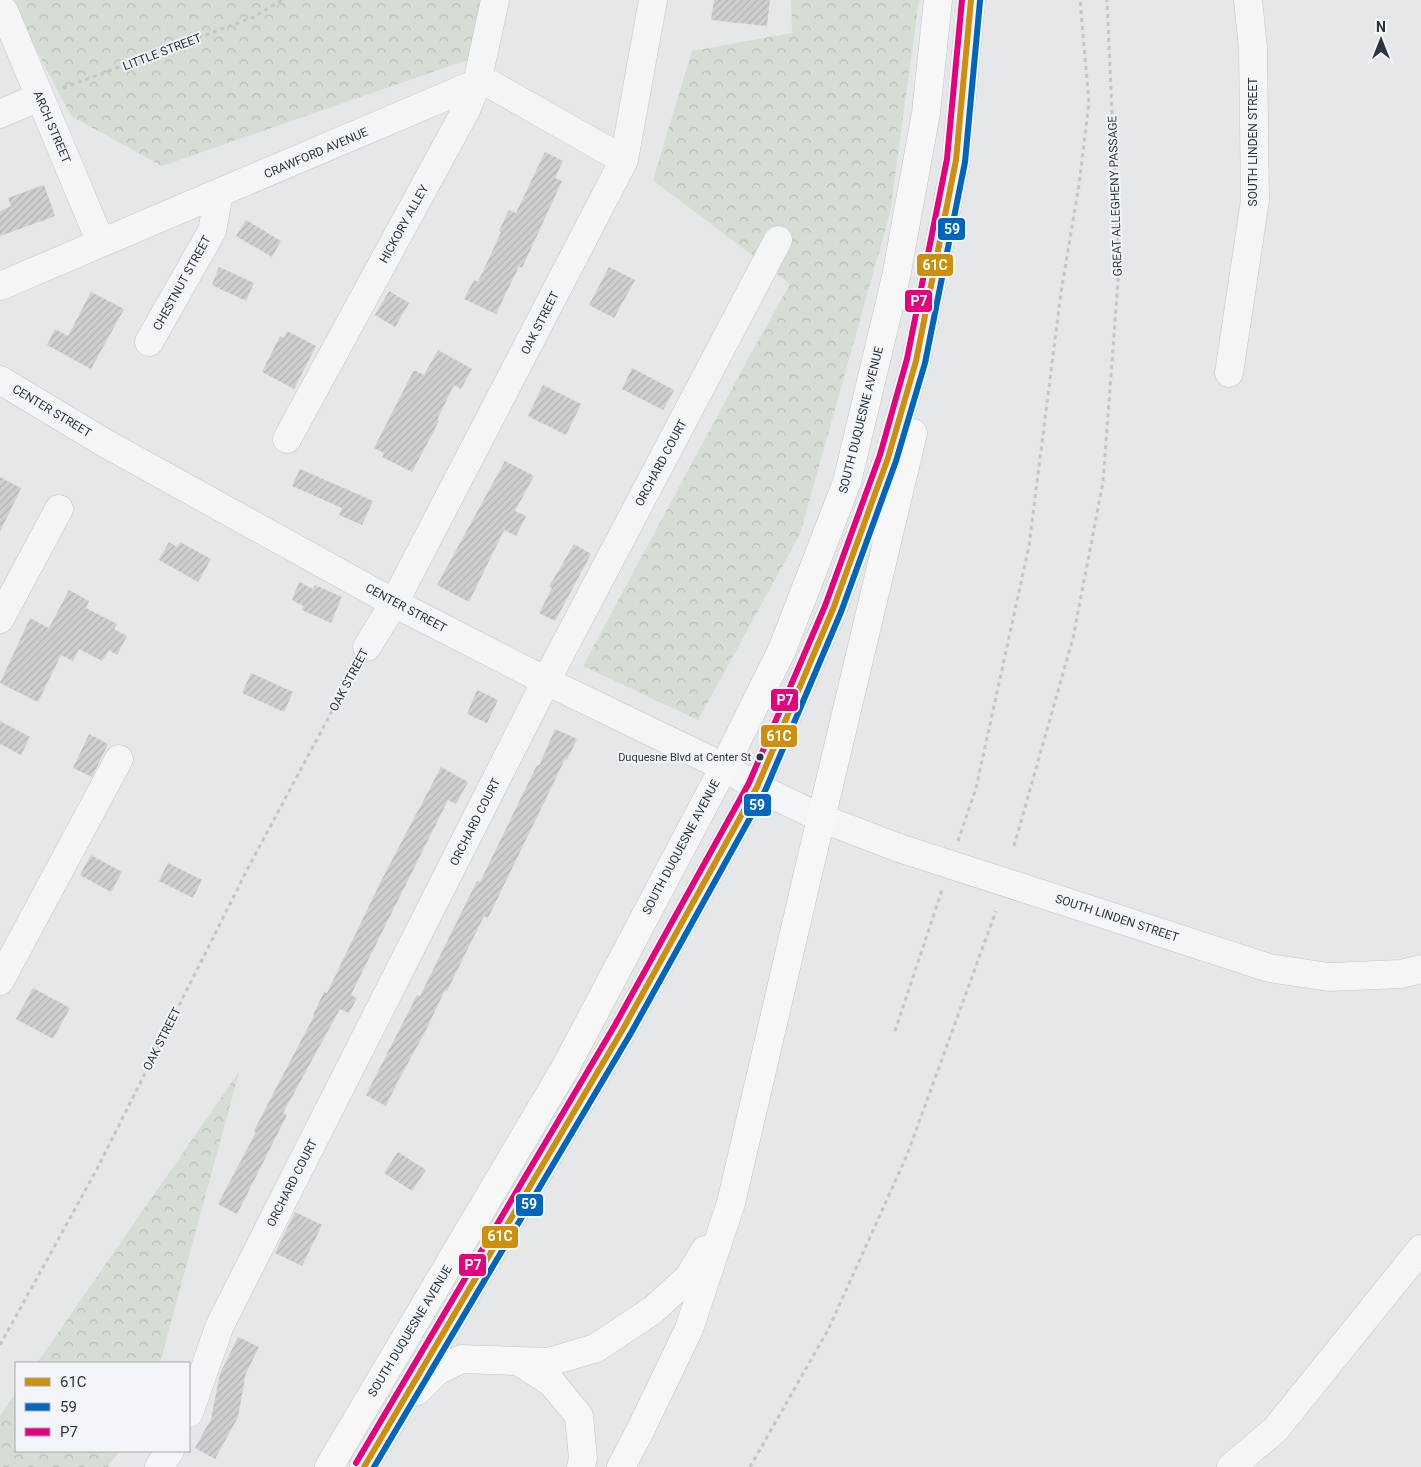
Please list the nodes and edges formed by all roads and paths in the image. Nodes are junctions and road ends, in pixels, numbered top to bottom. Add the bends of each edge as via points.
1 (282, 0) edge
2 (495, 0) edge
3 (653, 0) edge
4 (938, 0) edge
5 (971, 0) edge
6 (1080, 0) edge
7 (1107, 0) edge
8 (1248, 0) edge
9 (4, 11) dead end
10 (477, 83) junction
11 (39, 97) junction
12 (0, 114) edge
13 (624, 160) junction
14 (956, 160) junction
15 (220, 194) junction
16 (778, 240) dead end
17 (101, 243) junction
18 (0, 286) edge
19 (149, 342) dead end
20 (1228, 372) dead end
21 (0, 380) edge
22 (287, 439) dead end
23 (59, 509) dead end
24 (394, 603) junction
25 (0, 619) edge
26 (366, 647) joint
27 (546, 681) junction
28 (119, 758) dead end
29 (724, 767) junction
30 (757, 787) junction
31 (821, 818) junction
32 (957, 844) dead end
33 (1014, 846) dead end
34 (945, 882) dead end
35 (996, 911) dead end
36 (1421, 969) edge
37 (0, 980) edge
38 (895, 1031) dead end
39 (732, 1203) junction
40 (1421, 1249) edge
41 (0, 1345) edge
42 (518, 1361) junction
43 (190, 1410) edge
44 (397, 1412) junction
45 (169, 1452) edge
46 (159, 1467) edge
47 (329, 1467) edge
48 (364, 1467) edge
49 (581, 1467) edge
50 (621, 1467) edge
51 (750, 1467) edge
52 (1231, 1467) edge

1 - 11 path, LITTLE STREET via 254,17
2 - 10 street, HICKORY ALLEY
3 - 13 street, OAK STREET
4 - 29 main road, SOUTH DUQUESNE AVENUE via 926,113 896,277 847,482 782,650
5 - 14 main road
6 - 32 path via 1088,102 1029,546 976,788
7 - 33 path, GREAT ALLEGHENY PASSAGE via 1119,268 1103,482 1073,638
8 - 20 street, SOUTH LINDEN STREET via 1253,48 1255,200
9 - 11 street, ARCH STREET
10 - 13 street via 492,84
10 - 15 street, CRAWFORD AVENUE
10 - 22 street, HICKORY ALLEY via 466,110
11 - 12 street
11 - 17 street, ARCH STREET
13 - 24 street, OAK STREET
14 - 30 main road via 916,361 888,458 833,609
14 - 31 main road via 926,380
15 - 17 street, CRAWFORD AVENUE
15 - 19 street, CHESTNUT STREET via 212,231
16 - 27 street, ORCHARD COURT
17 - 18 street, CRAWFORD AVENUE
21 - 24 street, CENTER STREET via 103,442
23 - 25 street
24 - 26 street, OAK STREET
24 - 27 street, CENTER STREET
26 - 41 path, OAK STREET via 247,870 97,1169
27 - 29 street, CENTER STREET
27 - 43 street, ORCHARD COURT via 220,1325
28 - 37 street
29 - 30 street, CENTER STREET
29 - 47 main road, SOUTH DUQUESNE AVENUE via 564,1070
30 - 31 street, CENTER STREET
30 - 44 main road via 623,1029
31 - 36 street, SOUTH LINDEN STREET, bridge via 898,848 1269,968 1329,976 1401,974
31 - 39 main road
34 - 38 path
35 - 51 path via 907,1155 829,1328
39 - 42 main road via 689,1277 653,1310 596,1348 549,1362
39 - 50 main road via 689,1329
40 - 52 street via 1275,1430
42 - 44 main road via 462,1359 436,1371
42 - 49 main road via 552,1382 579,1416
44 - 48 main road
45 - 46 street

